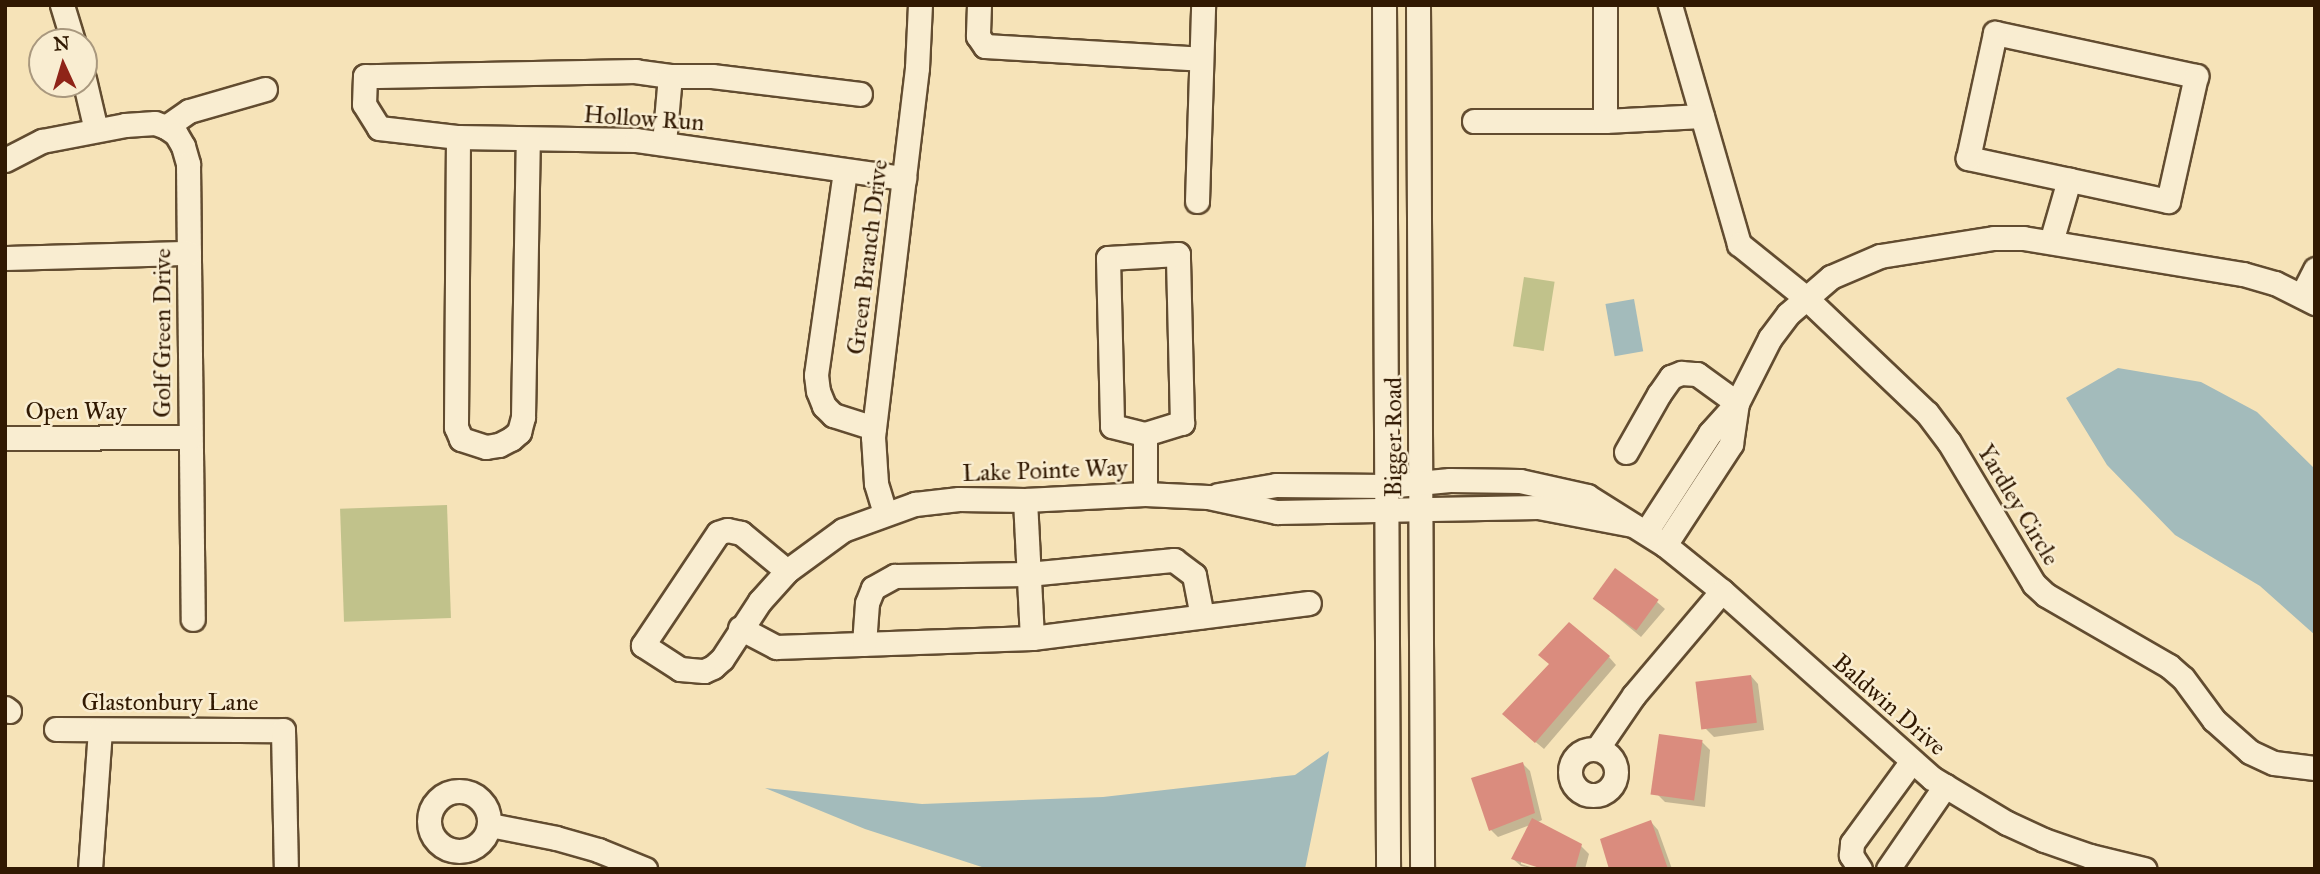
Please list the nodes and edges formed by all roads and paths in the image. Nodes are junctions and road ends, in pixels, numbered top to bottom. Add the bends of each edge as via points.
1 (62, 5) edge
2 (920, 5) edge
3 (979, 5) edge
4 (1203, 5) edge
5 (1384, 5) edge
6 (1418, 5) edge
7 (1605, 5) edge
8 (1670, 5) edge
9 (69, 28) edge
10 (1201, 59) junction
11 (670, 76) junction
12 (265, 89) dead end
13 (860, 94) dead end
14 (88, 98) edge
15 (1702, 116) junction
16 (1474, 121) dead end
17 (1605, 121) junction
18 (166, 127) junction
19 (96, 130) junction
20 (458, 137) junction
21 (528, 139) junction
22 (664, 143) junction
23 (5, 160) edge
24 (845, 171) junction
25 (904, 178) junction
26 (2069, 180) junction
27 (1197, 201) dead end
28 (2051, 242) junction
29 (189, 253) junction
30 (5, 258) edge
31 (2315, 269) edge
32 (1805, 297) junction
33 (2308, 299) edge
34 (1737, 403) junction
35 (874, 428) junction
36 (1145, 434) junction
37 (190, 437) junction
38 (5, 438) edge
39 (1626, 452) dead end
40 (1420, 484) junction
41 (1386, 486) junction
42 (1145, 494) junction
43 (1208, 497) junction
44 (1025, 500) junction
45 (1420, 509) junction
46 (1386, 511) junction
47 (885, 513) junction
48 (1648, 534) junction
49 (787, 571) junction
50 (1028, 574) junction
51 (1722, 591) junction
52 (1309, 603) dead end
53 (1202, 616) junction
54 (193, 619) dead end
55 (740, 628) junction
56 (1031, 638) junction
57 (864, 644) junction
58 (56, 729) dead end
59 (100, 730) junction
60 (1597, 749) dead end
61 (1912, 762) junction
62 (2315, 768) edge
63 (1945, 786) junction
64 (489, 825) dead end
65 (2131, 867) edge
66 (90, 869) edge
67 (286, 869) edge
68 (645, 869) edge
69 (1388, 869) edge
70 (1422, 869) edge
71 (1860, 869) edge
72 (1888, 869) edge

1 - 9 street
2 - 25 street, Green Branch Drive via 918,68
3 - 10 street via 978,36 985,46
4 - 10 street
5 - 41 street, Bigger Road
6 - 40 street, Bigger Road
7 - 17 street
8 - 15 street, Yardley Circle
10 - 27 street
11 - 13 street via 712,76
11 - 20 street, Hollow Run via 636,71 366,75 365,104 379,128
11 - 22 street
12 - 18 street via 189,111
14 - 19 street
15 - 17 street
15 - 32 street, Yardley Circle via 1739,244
16 - 17 street
18 - 19 street via 135,124
18 - 29 street, Golf Green Drive via 176,134 188,163
19 - 23 street via 42,141
20 - 21 street, Hollow Run
20 - 21 street via 456,427 461,439 486,447 511,439 519,432 523,417
21 - 22 street, Hollow Run
22 - 24 street, Hollow Run
24 - 25 street, Hollow Run
24 - 35 street via 816,375 824,406 833,415
25 - 35 street, Green Branch Drive
26 - 26 street via 2168,201 2196,76 1995,33 1968,158
26 - 28 street
28 - 32 street via 1994,238 1880,256 1844,268
28 - 33 street via 2243,274
29 - 30 street
29 - 37 street, Golf Green Drive
31 - 33 street
32 - 34 street via 1770,338
32 - 62 street, Yardley Circle via 1927,412 2046,596 2169,666 2214,720 2250,752 2274,762
34 - 39 street via 1697,374 1671,377
34 - 48 street via 1710,433
35 - 47 street, Green Branch Drive via 873,463
36 - 36 street via 1112,426 1108,258 1178,254 1182,423
36 - 42 street
37 - 38 street, Open Way
37 - 54 street, Golf Green Drive
40 - 41 street, Lake Pointe Way
40 - 45 street, Bigger Road
40 - 48 street, Baldwin Drive via 1520,481 1555,487 1587,496
41 - 43 street, Lake Pointe Way via 1276,485
41 - 46 street, Bigger Road
42 - 43 street, Lake Pointe Way
42 - 44 street, Lake Pointe Way
43 - 46 street, Lake Pointe Way via 1277,512
44 - 47 street, Lake Pointe Way via 959,499
44 - 50 street
45 - 46 street, Baldwin Drive
45 - 48 street, Baldwin Drive via 1538,507
45 - 70 street, Bigger Road
46 - 69 street, Bigger Road
47 - 49 street, Lake Pointe Way via 843,530
48 - 51 street, Baldwin Drive
49 - 55 street, Lake Pointe Way
49 - 55 street, Lake Pointe Way via 741,533 718,533 643,645 692,672 713,667 722,659
50 - 53 street via 1174,560 1194,575
50 - 56 street
50 - 57 street via 895,576 873,588 867,603
51 - 60 street via 1634,695
51 - 61 street, Baldwin Drive
52 - 53 street
53 - 56 street
55 - 57 street via 776,647
56 - 57 street
58 - 59 street, Glastonbury Lane
59 - 66 street
59 - 67 street, Glastonbury Lane via 284,730
61 - 63 street, Baldwin Drive
61 - 71 street via 1852,843 1852,855
63 - 65 street, Baldwin Drive via 2044,840
63 - 72 street
64 - 68 street via 556,838

